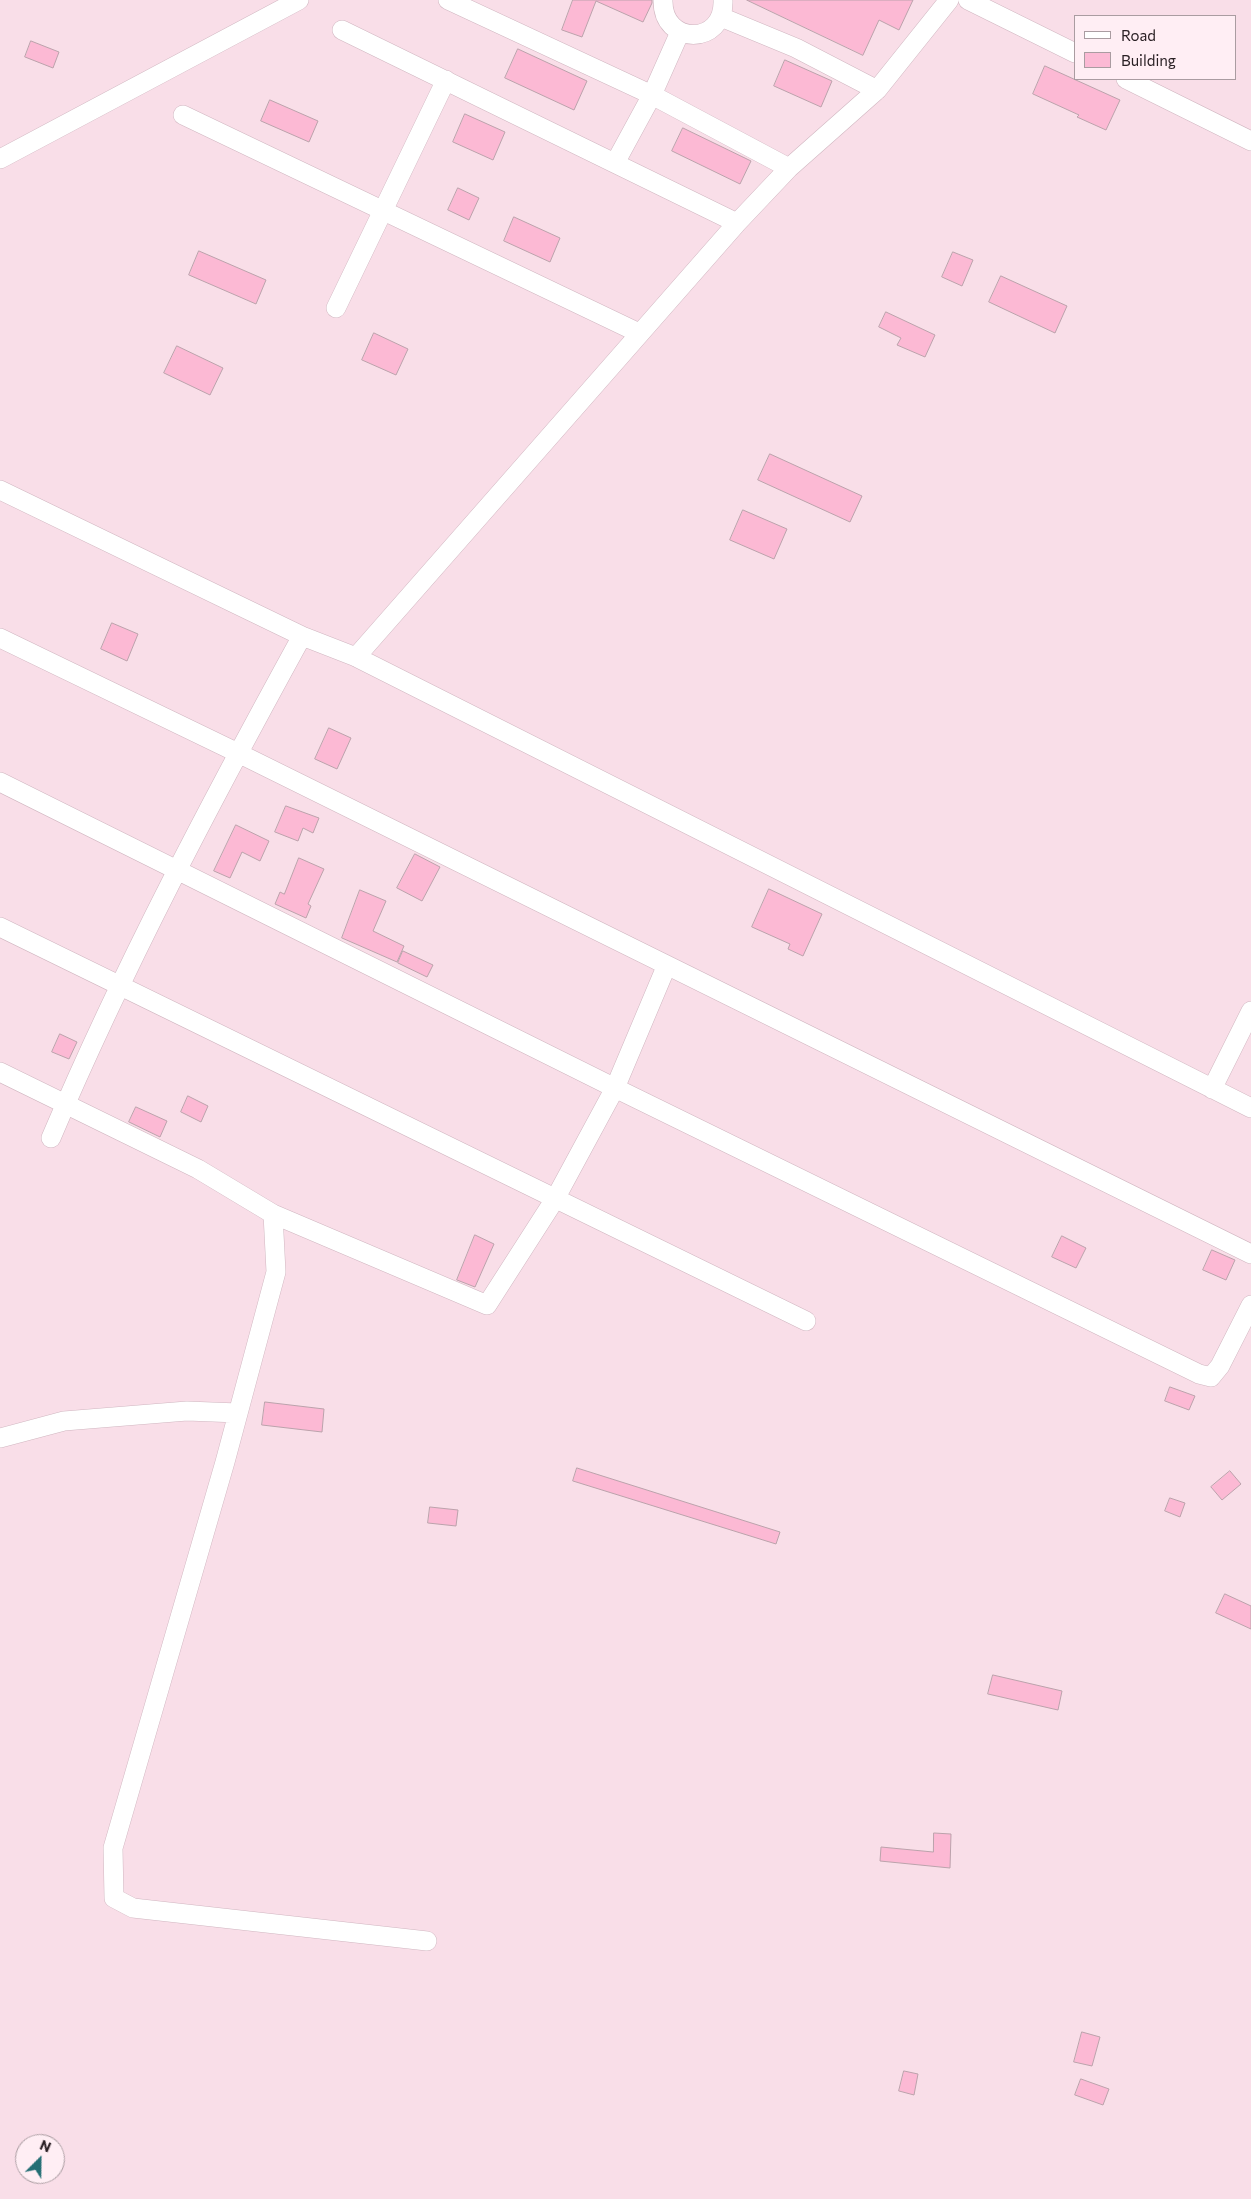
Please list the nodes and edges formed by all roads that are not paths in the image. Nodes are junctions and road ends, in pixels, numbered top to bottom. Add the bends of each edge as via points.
1 (299, 0) edge
2 (448, 0) edge
3 (663, 0) edge
4 (949, 0) edge
5 (968, 0) edge
6 (722, 9) edge
7 (342, 30) dead end
8 (680, 32) junction
9 (1074, 53) edge
10 (446, 80) junction
11 (1128, 80) edge
12 (877, 90) junction
13 (652, 95) junction
14 (183, 114) dead end
15 (1251, 141) edge
16 (0, 159) edge
17 (615, 163) junction
18 (789, 168) junction
19 (384, 210) junction
20 (736, 223) junction
21 (336, 308) dead end
22 (639, 333) junction
23 (0, 490) edge
24 (302, 636) junction
25 (0, 638) edge
26 (356, 657) junction
27 (238, 753) junction
28 (0, 782) edge
29 (178, 871) junction
30 (0, 927) edge
31 (666, 966) junction
32 (121, 986) junction
33 (1251, 1011) edge
34 (0, 1072) edge
35 (615, 1088) junction
36 (1212, 1089) junction
37 (66, 1103) junction
38 (1251, 1108) edge
39 (51, 1138) dead end
40 (555, 1199) junction
41 (272, 1214) junction
42 (1251, 1254) edge
43 (1251, 1305) edge
44 (806, 1321) dead end
45 (238, 1413) junction
46 (0, 1438) edge
47 (427, 1941) dead end

1 - 16 street
2 - 13 street
3 - 8 street via 666,19
4 - 12 street
5 - 9 street
6 - 8 street via 708,31 690,35
6 - 12 street
7 - 10 street
8 - 13 street
10 - 17 street
10 - 19 street
11 - 15 street
12 - 18 street
13 - 17 street
13 - 18 street
14 - 19 street
17 - 20 street
18 - 20 street
19 - 21 street
19 - 22 street
20 - 22 street
22 - 26 street
23 - 24 street
24 - 26 street
24 - 27 street
25 - 27 street
26 - 36 street
27 - 29 street
27 - 31 street
28 - 29 street
29 - 32 street
29 - 35 street
30 - 32 street
31 - 35 street
31 - 42 street
32 - 37 street
32 - 40 street
33 - 36 street
34 - 37 street
35 - 40 street
35 - 43 street via 1199,1374 1211,1377 1220,1366
36 - 38 street
37 - 39 street
37 - 41 street via 198,1169
40 - 41 street via 487,1305
40 - 44 street
41 - 45 street via 276,1272
45 - 46 street via 186,1412 64,1421
45 - 47 street via 113,1848 114,1898 133,1908

